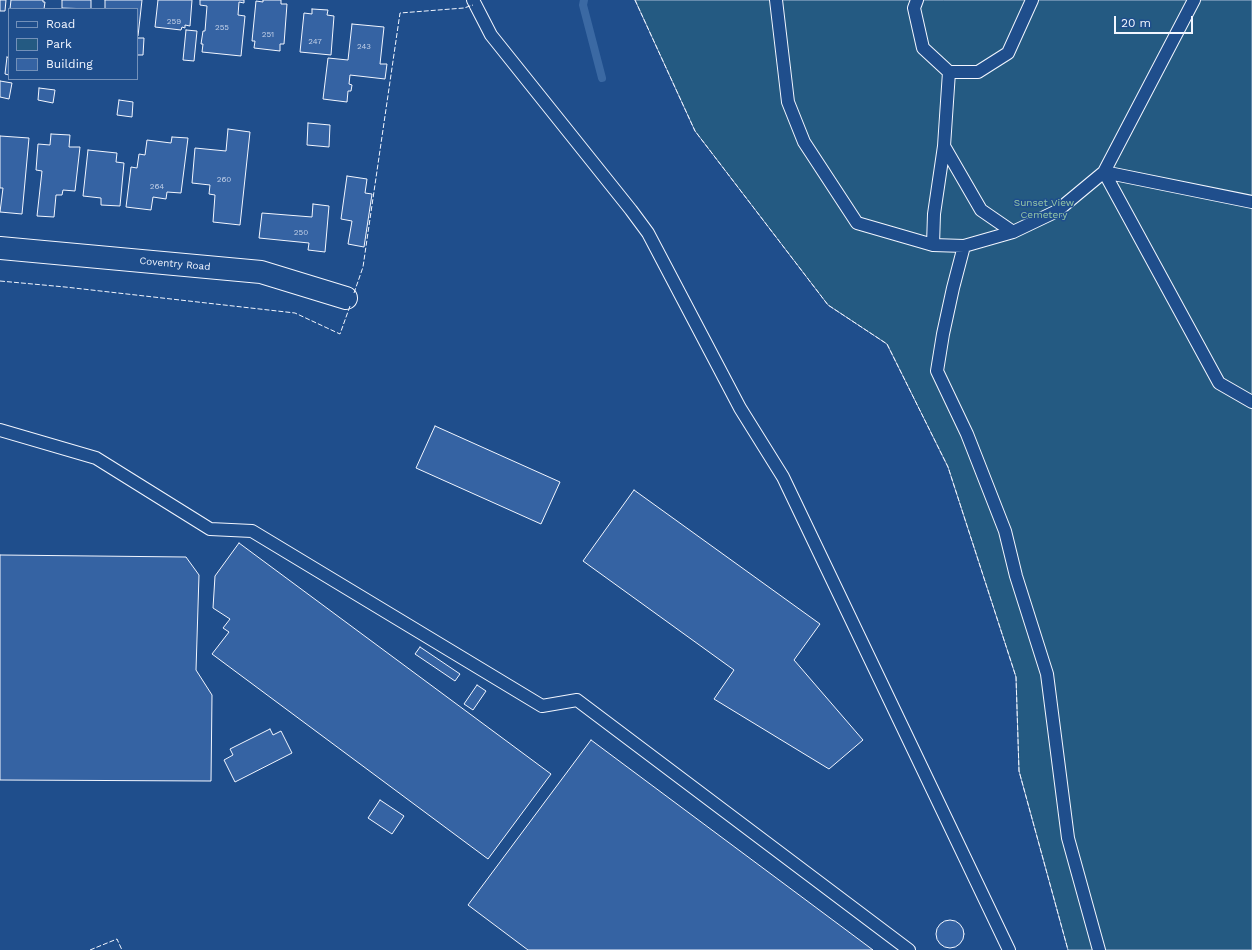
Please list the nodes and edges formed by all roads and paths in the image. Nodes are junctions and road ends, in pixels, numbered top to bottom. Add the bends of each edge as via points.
1 (473, 0) edge
2 (776, 0) edge
3 (917, 0) edge
4 (1032, 0) edge
5 (1194, 0) edge
6 (949, 72) junction
7 (944, 146) junction
8 (1104, 172) junction
9 (1252, 202) edge
10 (1013, 232) junction
11 (933, 245) junction
12 (964, 246) junction
13 (0, 248) edge
14 (346, 298) dead end
15 (1252, 402) edge
16 (0, 430) edge
17 (909, 950) edge
18 (1009, 950) edge
19 (1099, 950) edge

1 - 18 lane via 491,34 648,233 740,408 783,477
2 - 11 lane via 788,102 804,142 857,223
3 - 6 lane via 914,8 922,48
4 - 6 lane via 1008,53 978,72
5 - 8 lane
6 - 7 lane
7 - 10 lane via 981,210
7 - 11 lane via 934,214
8 - 9 lane
8 - 10 lane via 1057,211
8 - 15 lane via 1219,383
10 - 12 lane
11 - 12 lane
12 - 19 lane via 951,296 937,371 966,434 1005,531 1016,576 1047,674 1068,838
13 - 14 street, Coventry Road via 261,272
16 - 17 lane via 96,458 210,529 252,531 542,706 577,700

